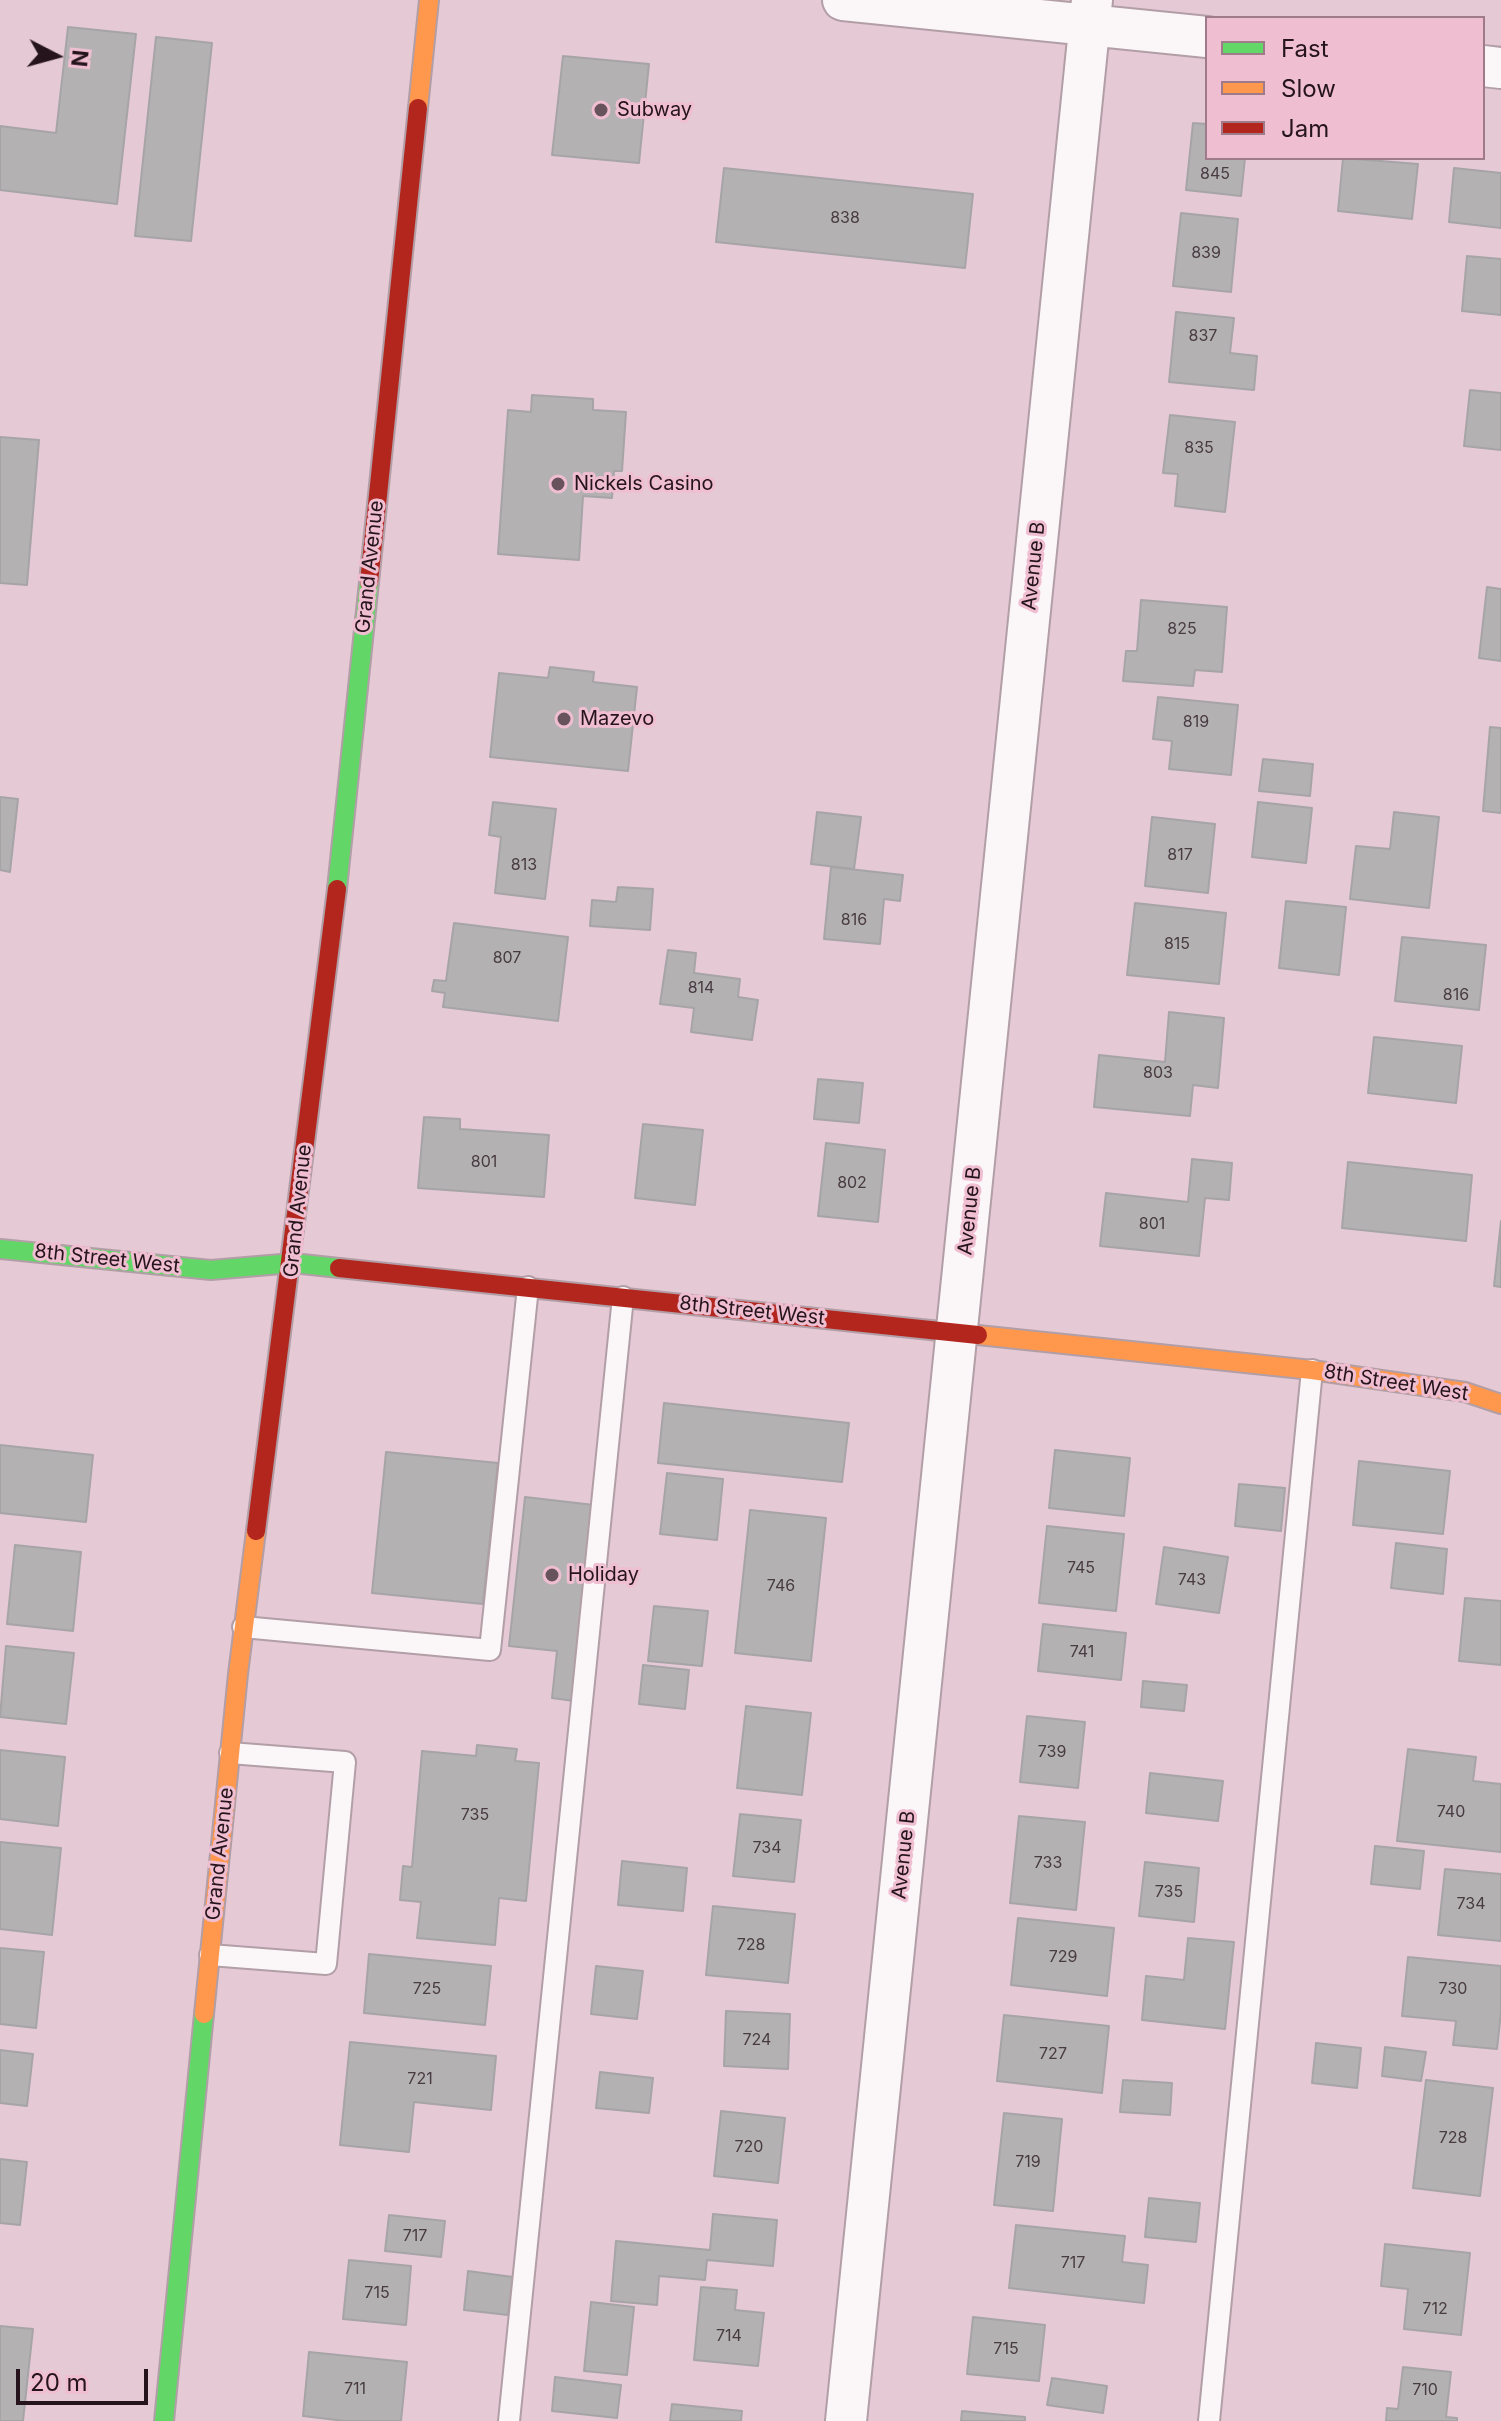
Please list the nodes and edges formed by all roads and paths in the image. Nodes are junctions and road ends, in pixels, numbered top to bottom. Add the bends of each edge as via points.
1 (429, 0) edge
2 (843, 0) edge
3 (1091, 12) edge
4 (1205, 37) edge
5 (0, 1249) edge
6 (293, 1263) junction
7 (528, 1287) junction
8 (623, 1297) junction
9 (957, 1333) junction
10 (1312, 1370) junction
11 (1501, 1404) edge
12 (243, 1627) junction
13 (230, 1753) junction
14 (210, 1955) junction
15 (164, 2421) edge
16 (509, 2421) edge
17 (846, 2421) edge
18 (1209, 2421) edge

1 - 6 main road, Grand Avenue
2 - 3 street
3 - 4 street
3 - 9 street, Avenue B
5 - 6 main road, 8th Street West via 211,1270
6 - 7 main road, 8th Street West
6 - 12 main road, Grand Avenue
7 - 8 main road, 8th Street West
7 - 12 lane via 490,1650
8 - 9 main road, 8th Street West
8 - 16 lane
9 - 10 main road, 8th Street West
9 - 17 street, Avenue B
10 - 11 main road, 8th Street West via 1465,1392
10 - 18 lane
12 - 13 main road, Grand Avenue
13 - 14 main road, Grand Avenue
13 - 14 lane via 345,1762 328,1949 326,1964
14 - 15 main road, Grand Avenue

